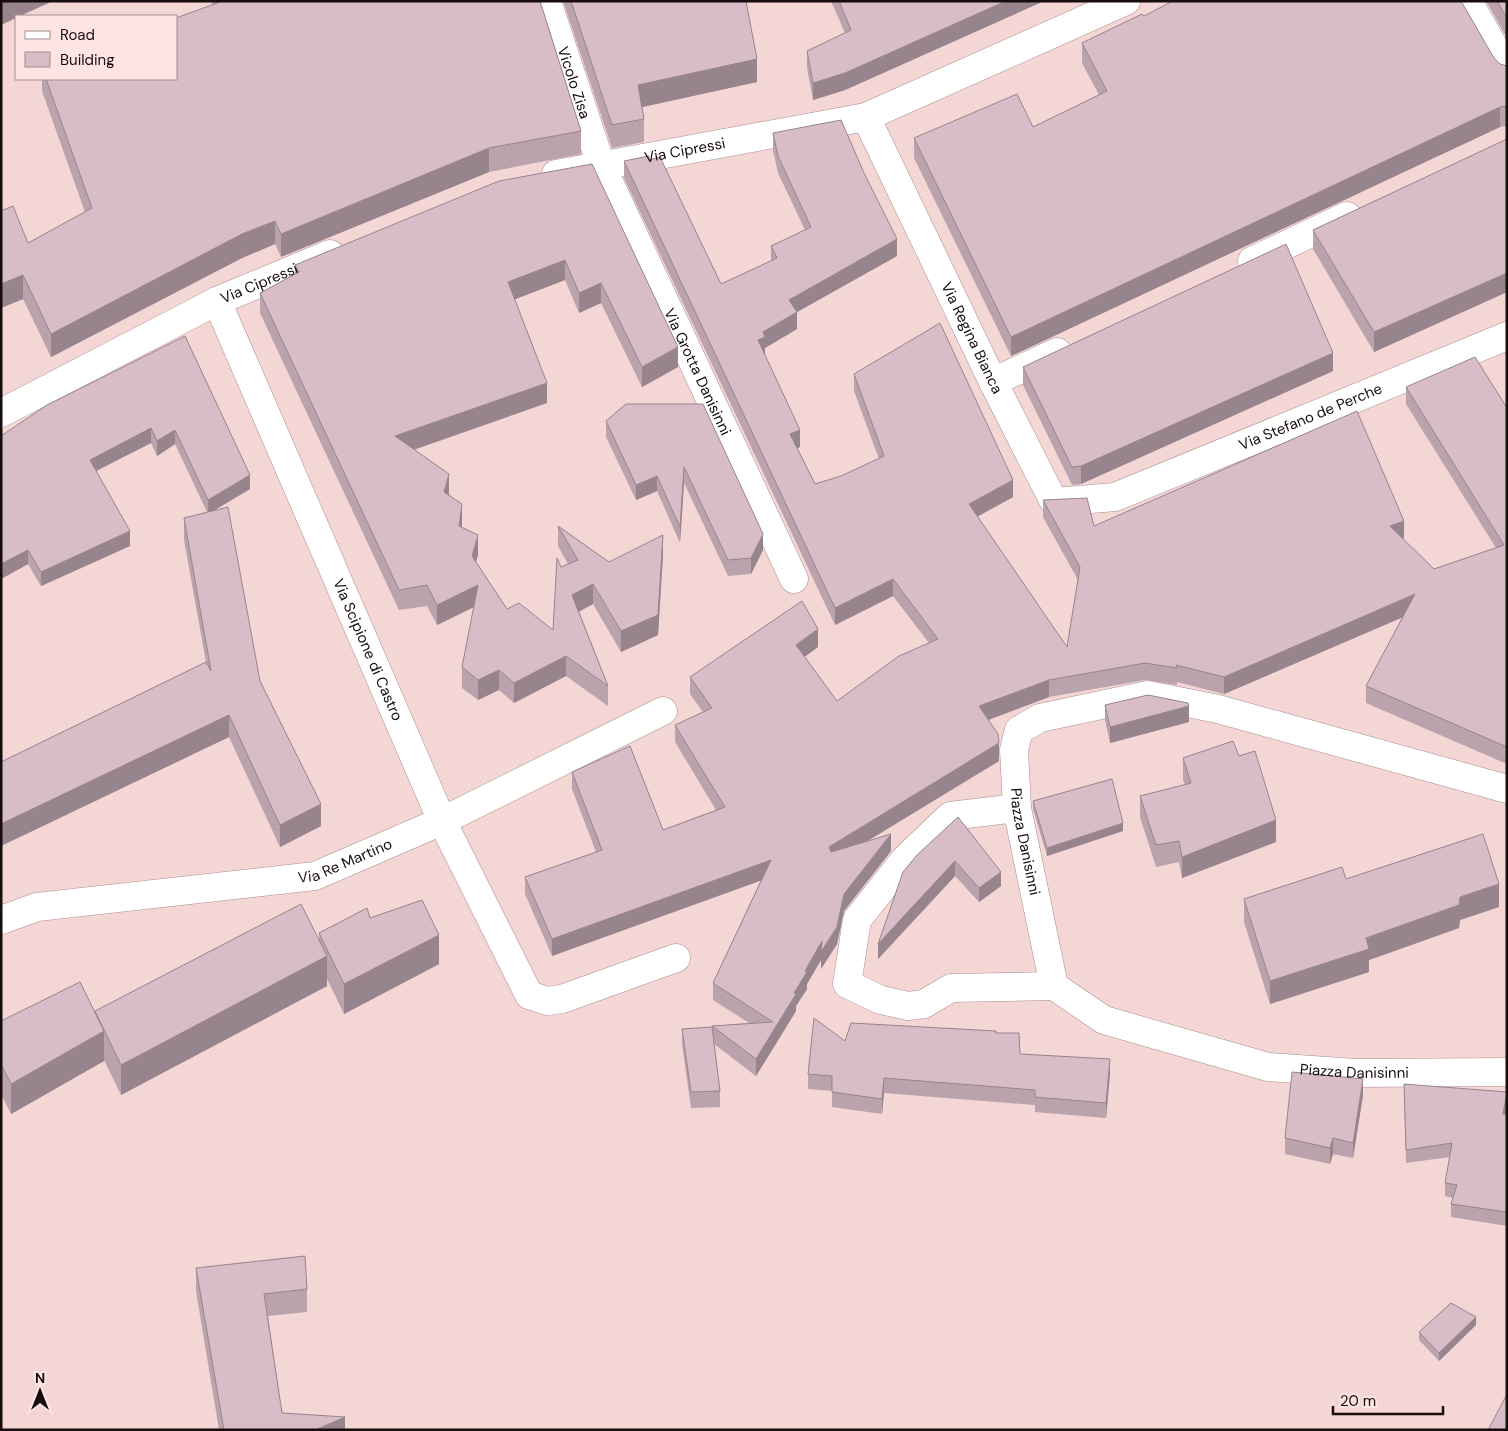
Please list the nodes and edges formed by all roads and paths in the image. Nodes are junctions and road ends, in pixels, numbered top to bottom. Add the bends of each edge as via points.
1 (547, 1) edge
2 (1126, 1) edge
3 (1468, 1) edge
4 (1507, 70) edge
5 (866, 117) junction
6 (601, 166) junction
7 (534, 178) edge
8 (1372, 204) edge
9 (351, 245) edge
10 (1227, 272) edge
11 (217, 301) junction
12 (1083, 340) edge
13 (1503, 345) edge
14 (993, 382) junction
15 (1, 413) edge
16 (1115, 497) joint
17 (794, 579) dead end
18 (663, 711) dead end
19 (1507, 789) edge
20 (1017, 808) junction
21 (442, 821) junction
22 (1, 920) edge
23 (676, 958) dead end
24 (1054, 986) junction
25 (1507, 1072) edge

1 - 6 street, Vicolo Zisa
2 - 5 street, Via Cipressi
3 - 4 street
5 - 6 street, Via Cipressi
5 - 14 street, Via Regina Bianca
6 - 7 street, Via Cipressi
6 - 17 street, Via Grotta Danisinni
8 - 10 street
9 - 11 street, Via Cipressi
11 - 15 street, Via Cipressi
11 - 21 street, Via Scipione di Castro
12 - 14 street
13 - 16 street, Via Stefano de Perche
14 - 16 street, Via Regina Bianca via 1054,502
18 - 21 street, Via Re Martino
19 - 20 street, Piazza Danisinni via 1218,709 1148,696 1040,718 1019,730 1014,750
20 - 24 street, Piazza Danisinni
20 - 24 street via 950,816 905,859 857,920 847,984 881,1000 908,1006 924,1004 951,988
21 - 22 street, Via Re Martino via 315,876 37,907
21 - 23 street, Via Scipione di Castro via 529,995 547,1001 562,999
24 - 25 street, Piazza Danisinni via 1104,1020 1268,1067 1356,1073

